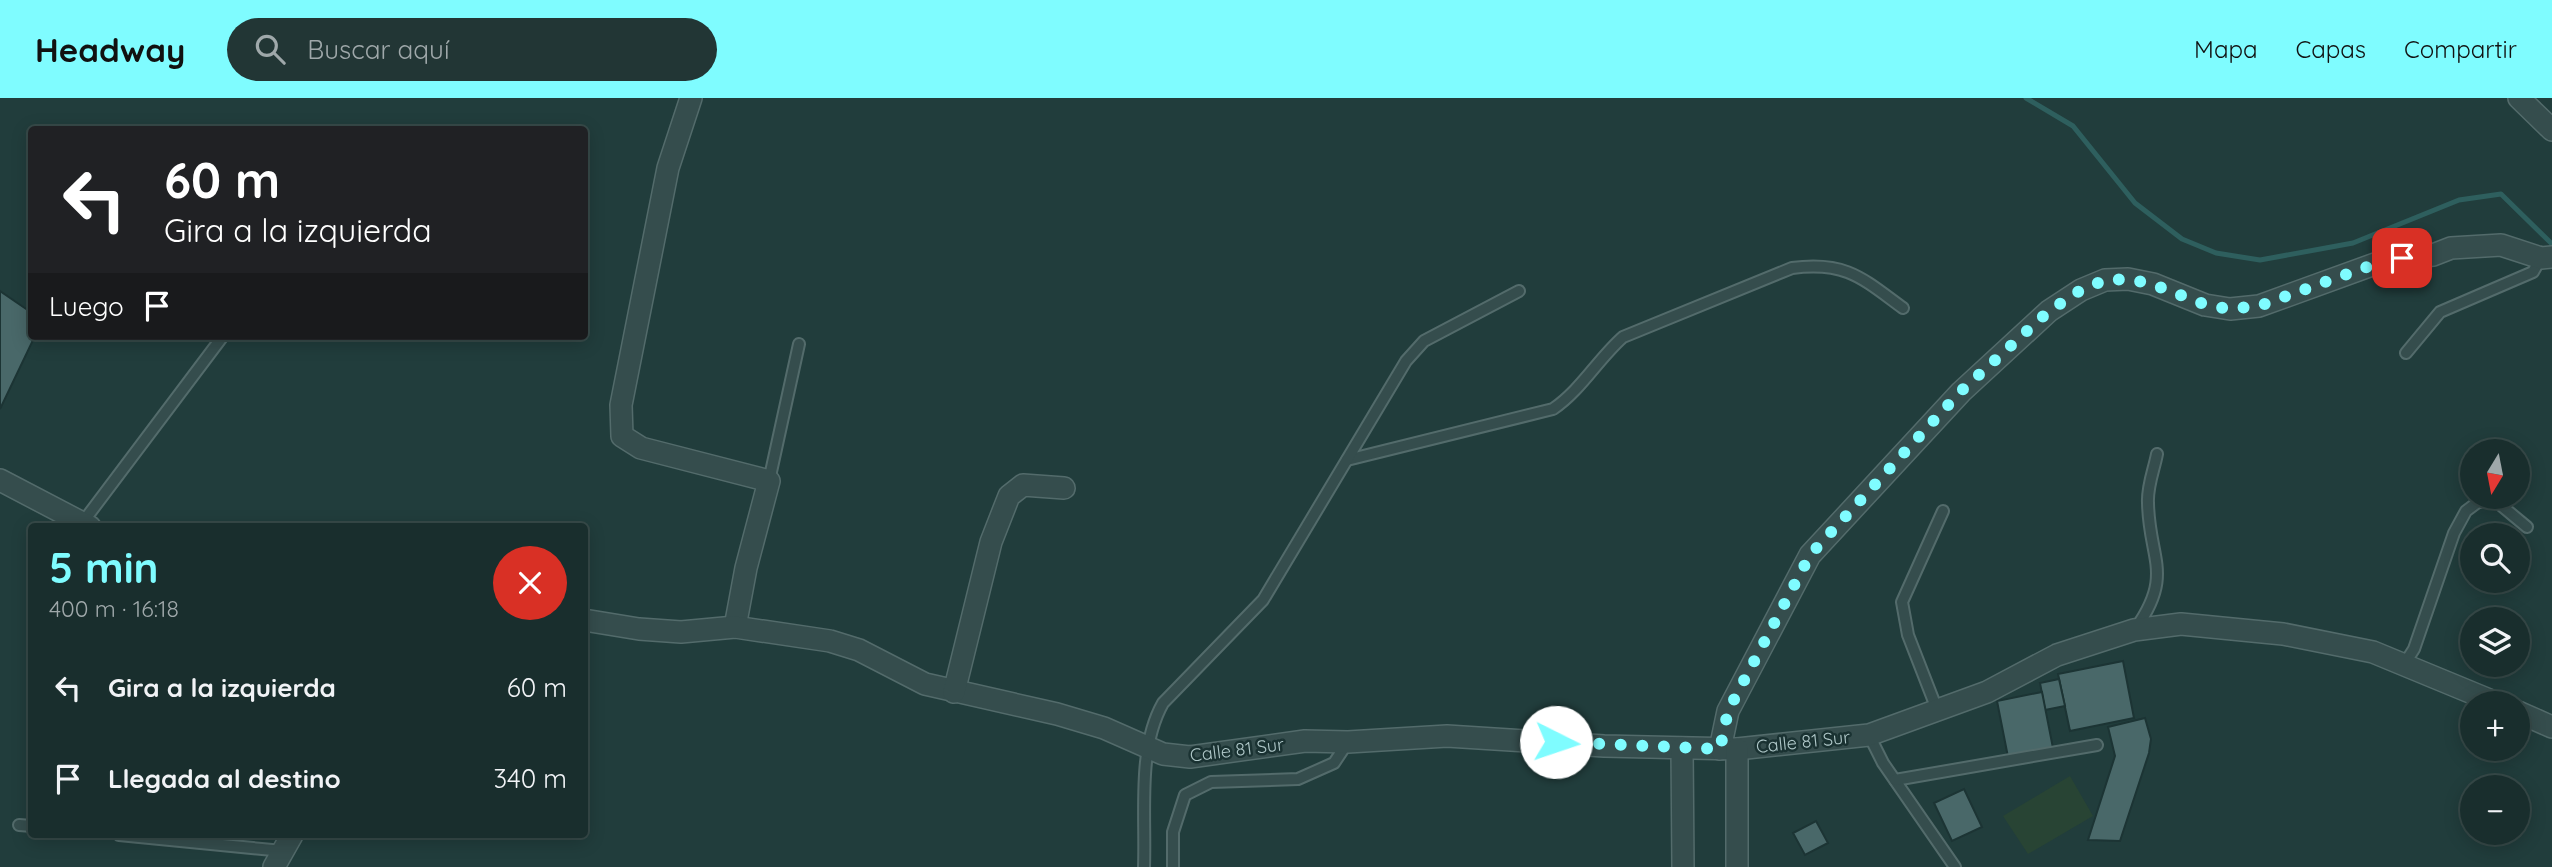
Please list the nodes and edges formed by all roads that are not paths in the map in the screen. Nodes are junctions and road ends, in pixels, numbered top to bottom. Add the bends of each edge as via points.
1 (691, 98) edge
2 (2519, 98) edge
3 (2552, 130) edge
4 (2547, 257) edge
5 (1519, 291) dead end
6 (1903, 307) dead end
7 (220, 340) edge
8 (799, 344) dead end
9 (2406, 353) dead end
10 (2157, 454) dead end
11 (1347, 460) junction
12 (0, 480) edge
13 (769, 481) junction
14 (1064, 488) dead end
15 (1943, 511) dead end
16 (83, 523) edge
17 (88, 523) edge
18 (2522, 523) edge
19 (588, 621) edge
20 (735, 627) junction
21 (2134, 630) junction
22 (2405, 663) junction
23 (2470, 691) edge
24 (954, 692) junction
25 (1938, 712) junction
26 (2530, 717) edge
27 (2552, 727) edge
28 (1869, 736) junction
29 (1348, 743) junction
30 (2097, 745) dead end
31 (1146, 747) junction
32 (1682, 748) junction
33 (1729, 749) junction
34 (1895, 780) junction
35 (19, 825) dead end
36 (28, 826) edge
37 (150, 838) edge
38 (283, 851) edge
39 (1144, 867) edge
40 (1173, 867) edge
41 (1683, 867) edge
42 (1737, 867) edge
43 (1955, 867) edge

1 - 13 street via 668,168 621,405 622,436 641,448
2 - 3 street
4 - 9 lane via 2533,272 2440,312
4 - 33 street via 2501,245 2451,248 2433,255 2386,260 2259,306 2230,309 2128,279 2105,280 2081,290 2049,311 1961,391 1810,555 1728,711
5 - 11 lane via 1424,341 1406,361
6 - 11 lane via 1857,274 1822,264 1792,268 1623,337 1568,399 1553,409
7 - 17 lane
8 - 13 lane
10 - 21 lane via 2148,505 2159,576 2149,609
11 - 31 lane via 1263,600 1163,703
12 - 16 street
13 - 20 street
14 - 24 street via 1023,485 1009,496 982,571
15 - 25 lane via 1902,602 1909,635
18 - 22 lane via 2497,502 2478,502 2466,511
19 - 20 street, Calle 81 Sur via 681,632
20 - 24 street, Calle 81 Sur via 830,641 859,650 925,684
21 - 22 street, Calle 81 Sur via 2221,625 2336,643
21 - 25 street, Calle 81 Sur via 2057,655
22 - 23 street, Calle 81 Sur
24 - 31 street, Calle 81 Sur via 1104,728
25 - 28 street, Calle 81 Sur
26 - 27 street
28 - 33 street, Calle 81 Sur
28 - 34 lane
29 - 31 street, Calle 81 Sur via 1305,741 1190,757
29 - 32 street, Calle 81 Sur via 1447,736
29 - 40 lane via 1334,763 1298,779 1211,782 1185,795 1173,832
30 - 34 lane
31 - 39 lane
32 - 33 street, Calle 81 Sur
32 - 41 street
33 - 42 street
34 - 43 lane
35 - 36 lane
37 - 38 lane

